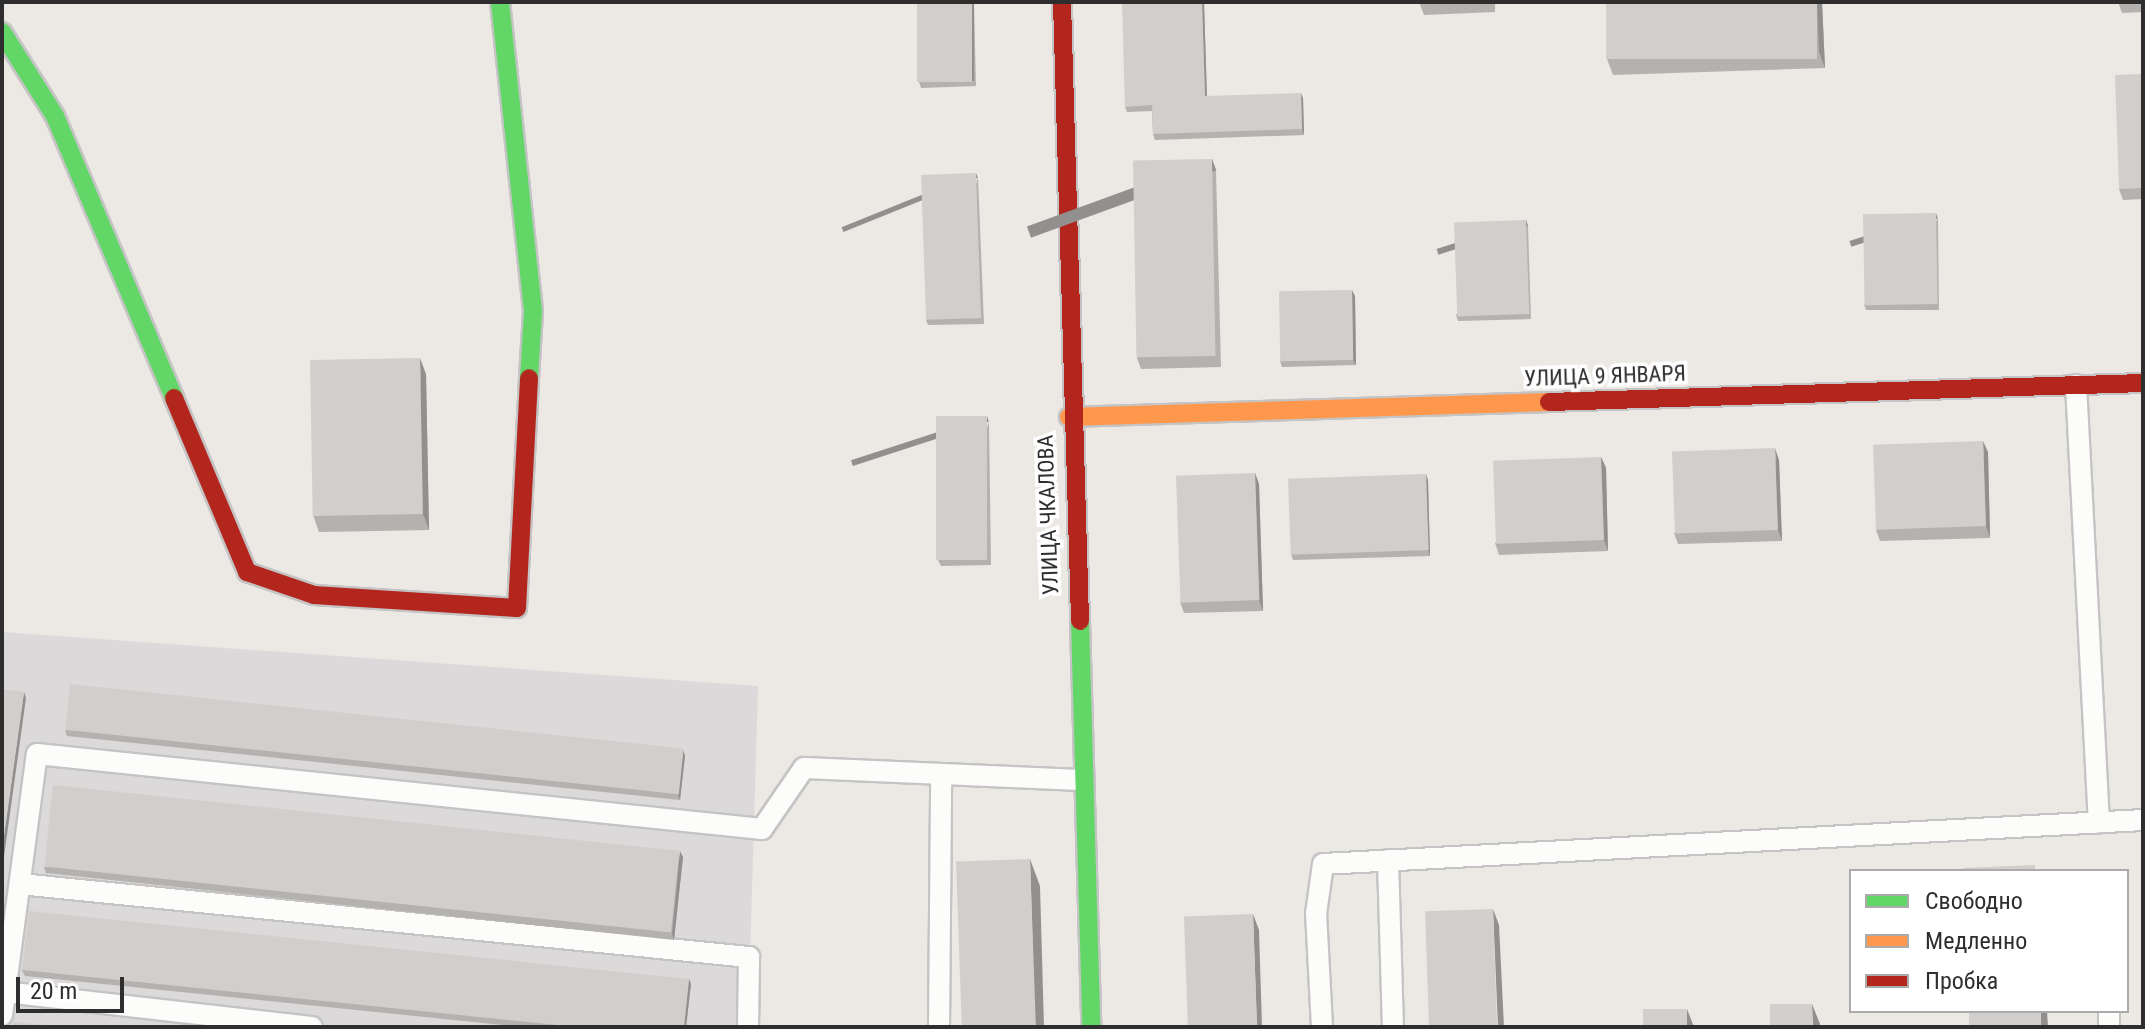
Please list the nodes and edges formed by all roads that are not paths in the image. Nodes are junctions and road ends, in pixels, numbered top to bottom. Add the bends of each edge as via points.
1 (500, 2) edge
2 (1062, 2) edge
3 (2, 32) edge
4 (2143, 383) edge
5 (2076, 385) junction
6 (1069, 417) junction
7 (941, 774) junction
8 (1082, 780) junction
9 (2143, 820) edge
10 (2099, 822) junction
11 (1388, 860) junction
12 (20, 884) junction
13 (5, 992) junction
14 (2, 1015) edge
15 (312, 1027) edge
16 (748, 1027) edge
17 (939, 1027) edge
18 (1091, 1027) edge
19 (1322, 1027) edge
20 (1393, 1027) edge

1 - 3 street via 533,312 517,608 314,595 247,572 55,116
2 - 6 street, УЛИЦА ЧКАЛОВА
4 - 5 street, УЛИЦА 9 ЯНВАРЯ
5 - 6 street, УЛИЦА 9 ЯНВАРЯ
5 - 10 lane
6 - 8 street, УЛИЦА ЧКАЛОВА
7 - 8 lane
7 - 12 lane via 804,768 762,829 37,754
7 - 17 lane
8 - 18 street, УЛИЦА ЧКАЛОВА
9 - 10 lane
10 - 11 lane
11 - 19 lane via 1323,864 1316,914
11 - 20 lane
12 - 13 lane
12 - 16 lane via 749,957
13 - 14 lane
13 - 15 lane

